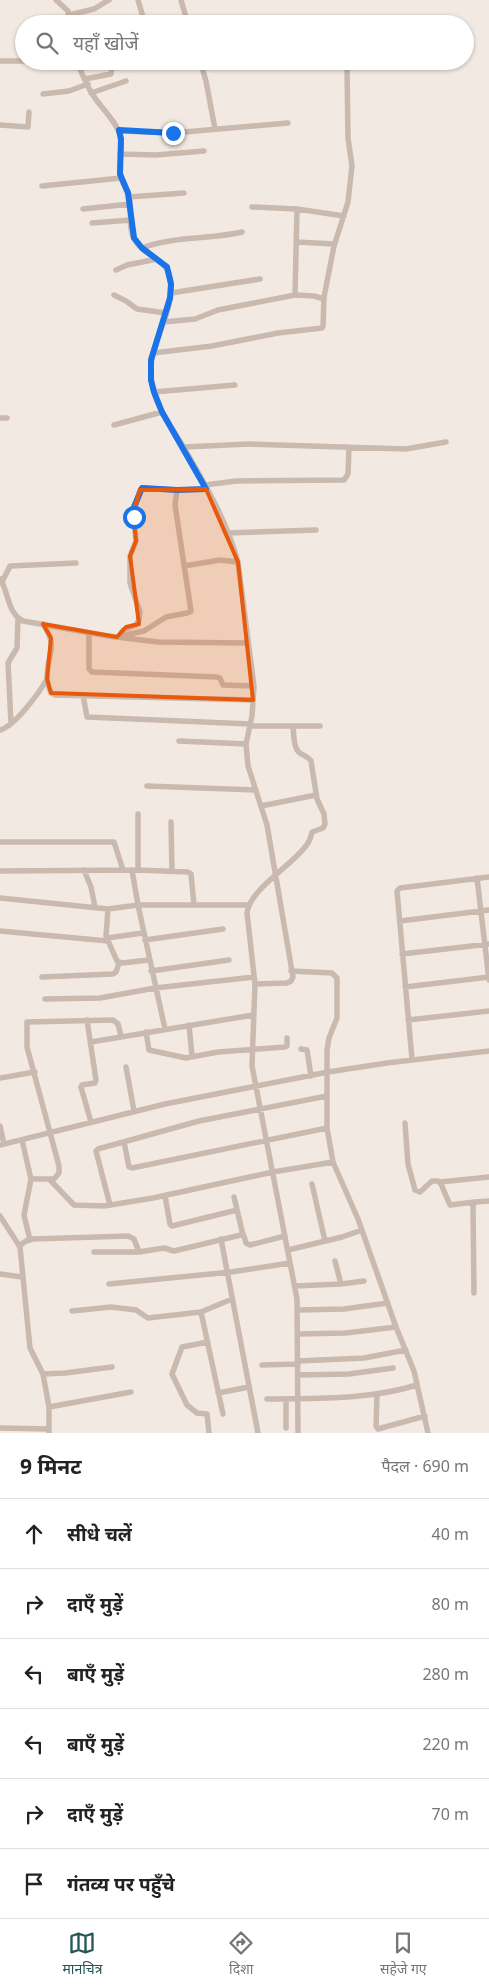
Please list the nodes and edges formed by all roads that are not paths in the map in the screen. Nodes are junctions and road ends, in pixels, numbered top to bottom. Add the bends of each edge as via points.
1 (56, 0) edge
2 (109, 0) edge
3 (138, 0) edge
4 (181, 0) edge
5 (69, 15) joint
6 (142, 15) edge
7 (185, 15) edge
8 (0, 61) edge
9 (15, 61) edge
10 (80, 70) edge
11 (111, 70) edge
12 (202, 70) edge
13 (347, 70) edge
14 (126, 81) dead end
15 (86, 82) junction
16 (92, 92) junction
17 (43, 94) dead end
18 (29, 112) dead end
19 (288, 123) dead end
20 (0, 125) edge
21 (215, 129) junction
22 (119, 130) junction
23 (204, 151) dead end
24 (120, 154) junction
25 (121, 178) junction
26 (42, 186) dead end
27 (184, 193) dead end
28 (129, 197) junction
29 (130, 204) junction
30 (252, 207) dead end
31 (83, 209) dead end
32 (297, 209) junction
33 (344, 216) junction
34 (131, 220) junction
35 (92, 223) dead end
36 (242, 232) dead end
37 (296, 242) junction
38 (334, 244) junction
39 (142, 248) junction
40 (157, 259) junction
41 (116, 270) dead end
42 (260, 279) dead end
43 (171, 293) junction
44 (114, 295) dead end
45 (295, 295) junction
46 (324, 299) junction
47 (166, 313) junction
48 (163, 322) junction
49 (153, 353) junction
50 (234, 385) dead end
51 (154, 392) junction
52 (162, 412) junction
53 (0, 418) edge
54 (7, 418) dead end
55 (114, 425) dead end
56 (446, 442) dead end
57 (184, 447) junction
58 (349, 447) junction
59 (205, 487) junction
60 (177, 490) junction
61 (316, 530) dead end
62 (228, 533) junction
63 (238, 562) junction
64 (76, 563) dead end
65 (184, 566) junction
66 (1, 581) edge
67 (3, 596) edge
68 (18, 618) junction
69 (43, 624) junction
70 (89, 633) junction
71 (116, 636) junction
72 (248, 643) junction
73 (47, 679) junction
74 (254, 686) junction
75 (83, 695) junction
76 (254, 700) junction
77 (11, 723) junction
78 (250, 725) junction
79 (293, 726) junction
80 (320, 726) dead end
81 (0, 730) edge
82 (179, 741) dead end
83 (246, 744) junction
84 (147, 786) dead end
85 (256, 790) junction
86 (316, 795) junction
87 (261, 806) junction
88 (138, 814) dead end
89 (171, 822) dead end
90 (0, 842) edge
91 (0, 870) edge
92 (84, 870) junction
93 (123, 870) junction
94 (135, 870) junction
95 (172, 871) junction
96 (275, 875) junction
97 (489, 876) edge
98 (477, 878) junction
99 (0, 898) edge
100 (138, 905) junction
101 (194, 905) junction
102 (249, 905) junction
103 (95, 907) junction
104 (108, 909) junction
105 (489, 910) edge
106 (481, 911) junction
107 (400, 921) junction
108 (222, 929) dead end
109 (0, 931) edge
110 (144, 933) junction
111 (108, 939) junction
112 (145, 940) junction
113 (487, 944) edge
114 (402, 954) junction
115 (149, 960) junction
116 (229, 960) dead end
117 (119, 962) junction
118 (151, 971) junction
119 (291, 971) junction
120 (42, 977) dead end
121 (254, 977) junction
122 (489, 978) edge
123 (255, 984) junction
124 (405, 987) junction
125 (155, 988) junction
126 (45, 999) dead end
127 (489, 1011) edge
128 (253, 1015) junction
129 (87, 1020) junction
130 (408, 1020) junction
131 (189, 1025) junction
132 (165, 1029) junction
133 (146, 1032) junction
134 (121, 1036) junction
135 (287, 1038) dead end
136 (91, 1042) junction
137 (252, 1049) junction
138 (301, 1049) dead end
139 (489, 1051) edge
140 (192, 1056) junction
141 (412, 1059) junction
142 (126, 1067) dead end
143 (35, 1072) junction
144 (328, 1072) junction
145 (311, 1076) junction
146 (0, 1078) edge
147 (255, 1086) junction
148 (328, 1096) junction
149 (260, 1108) junction
150 (134, 1111) junction
151 (91, 1122) junction
152 (404, 1122) dead end
153 (0, 1126) edge
154 (326, 1128) junction
155 (51, 1132) junction
156 (22, 1140) junction
157 (266, 1140) junction
158 (124, 1142) junction
159 (2, 1145) edge
160 (333, 1162) junction
161 (273, 1172) junction
162 (489, 1177) edge
163 (30, 1179) junction
164 (51, 1181) junction
165 (440, 1182) junction
166 (312, 1184) dead end
167 (165, 1196) junction
168 (234, 1197) dead end
169 (489, 1201) edge
170 (475, 1202) junction
171 (110, 1205) junction
172 (237, 1210) junction
173 (0, 1216) edge
174 (362, 1230) junction
175 (243, 1235) junction
176 (285, 1236) junction
177 (221, 1239) junction
178 (30, 1240) junction
179 (325, 1241) junction
180 (19, 1246) junction
181 (288, 1250) junction
182 (94, 1252) dead end
183 (139, 1252) junction
184 (335, 1261) dead end
185 (290, 1263) junction
186 (228, 1272) junction
187 (0, 1274) edge
188 (22, 1277) junction
189 (364, 1281) dead end
190 (109, 1284) dead end
191 (341, 1284) junction
192 (295, 1286) junction
193 (474, 1293) dead end
194 (232, 1299) junction
195 (388, 1303) junction
196 (298, 1310) junction
197 (72, 1311) dead end
198 (201, 1312) junction
199 (396, 1327) junction
200 (298, 1334) junction
201 (208, 1342) junction
202 (406, 1350) junction
203 (333, 1360) junction
204 (298, 1363) junction
205 (262, 1366) dead end
206 (112, 1367) dead end
207 (393, 1368) dead end
208 (43, 1374) junction
209 (334, 1374) junction
210 (298, 1375) junction
211 (417, 1385) junction
212 (249, 1387) junction
213 (131, 1392) dead end
214 (218, 1393) junction
215 (377, 1395) junction
216 (298, 1398) junction
217 (267, 1399) dead end
218 (286, 1399) junction
219 (49, 1407) junction
220 (223, 1414) dead end
221 (425, 1416) junction
222 (0, 1428) edge
223 (286, 1428) dead end
224 (49, 1431) edge
225 (209, 1433) edge
226 (258, 1433) edge
227 (298, 1433) edge
228 (428, 1433) edge

1 - 5 street
2 - 5 street via 94,9
3 - 6 street
4 - 7 street
8 - 9 street
10 - 15 street
11 - 15 street via 111,74
12 - 21 street
13 - 33 street via 348,138 352,166
14 - 16 street
15 - 16 street
15 - 17 street via 68,91
16 - 22 street
18 - 20 street via 28,127
19 - 21 street
21 - 22 street via 173,133
22 - 24 street
23 - 24 street
24 - 25 street
25 - 26 street
25 - 28 street
27 - 28 street
28 - 29 street
29 - 31 street
29 - 34 street
30 - 32 street
32 - 33 street
32 - 37 street
33 - 38 street
34 - 35 street
34 - 39 street via 134,238
36 - 39 street via 216,238 164,241
37 - 38 street
37 - 45 street
38 - 46 street
39 - 40 street
40 - 41 street
40 - 43 street via 170,273
42 - 43 street
43 - 47 street
44 - 47 street via 137,309
45 - 46 street
45 - 48 street via 218,310 197,318
46 - 49 street via 323,326 320,329
47 - 48 street
48 - 49 street
49 - 51 street via 151,380
50 - 51 street
51 - 52 street
52 - 55 street
52 - 57 street
53 - 54 street
56 - 58 street via 406,449
57 - 58 street via 249,444
57 - 59 street
58 - 59 street via 348,474 344,480 236,482
59 - 60 street
59 - 62 street
60 - 65 street via 175,505
60 - 71 street via 142,488 139,491 133,513 136,541 130,556 130,583 140,618 137,624 126,627
61 - 62 street
62 - 63 street
63 - 65 street via 220,560
63 - 72 street
64 - 66 street via 10,566
65 - 71 street via 190,612 166,617 144,631
66 - 67 street
67 - 68 street
68 - 69 street
68 - 77 street via 17,648 9,661
69 - 70 street
69 - 73 street via 52,642
70 - 71 street
70 - 74 street via 89,669 92,672 217,677 223,685
71 - 72 street via 158,642
72 - 74 street
73 - 75 street via 52,694
73 - 77 street
74 - 76 street
75 - 76 street
75 - 78 street via 87,717
76 - 78 street
77 - 81 street
78 - 79 street
78 - 83 street
79 - 80 street
79 - 86 street via 296,748 312,761
82 - 83 street
83 - 85 street via 248,766
84 - 85 street
85 - 87 street
86 - 87 street
86 - 96 street via 325,824 323,828 312,832 307,845
87 - 96 street
88 - 94 street
89 - 95 street
90 - 93 street via 114,842
91 - 92 street
92 - 93 street
92 - 103 street
93 - 94 street
94 - 95 street
94 - 100 street
95 - 101 street via 191,873
96 - 102 street
96 - 119 street
97 - 98 street
98 - 106 street
98 - 107 street via 400,888 397,891
99 - 103 street
100 - 101 street
100 - 104 street
100 - 110 street
101 - 102 street
102 - 121 street via 247,914
103 - 104 street
104 - 111 street
105 - 106 street
106 - 107 street
106 - 113 street
107 - 114 street
108 - 112 street
109 - 111 street
110 - 111 street
110 - 112 street
111 - 117 street
112 - 115 street
113 - 114 street
113 - 122 street
114 - 124 street
115 - 117 street
115 - 118 street
116 - 118 street
117 - 120 street via 113,974
118 - 125 street
119 - 123 street via 292,980 289,982
119 - 144 street via 332,973 337,978 337,1018 328,1043
121 - 123 street
121 - 125 street
122 - 124 street
123 - 128 street
124 - 130 street
125 - 126 street via 100,998
125 - 132 street
127 - 130 street
128 - 131 street
128 - 137 street
129 - 134 street via 115,1021
129 - 136 street
129 - 143 street via 27,1022 27,1047
130 - 141 street
131 - 132 street
131 - 140 street
132 - 133 street
133 - 134 street
133 - 140 street via 150,1051 177,1057
134 - 136 street
135 - 137 street via 285,1047
136 - 151 street via 96,1081 81,1087
137 - 140 street
137 - 147 street
138 - 145 street via 307,1050
139 - 141 street
141 - 144 street
142 - 150 street
143 - 146 street
143 - 155 street
144 - 145 street
144 - 148 street
145 - 147 street
147 - 149 street
147 - 150 street
148 - 149 street
148 - 154 street
149 - 157 street
149 - 158 street
150 - 151 street
151 - 155 street
152 - 165 street via 408,1164 416,1190 420,1192 432,1181
153 - 159 street
154 - 157 street
154 - 160 street
155 - 156 street
155 - 164 street via 59,1166 57,1176
156 - 159 street
156 - 163 street
157 - 158 street via 132,1168 129,1167
157 - 161 street
158 - 171 street via 96,1152
160 - 161 street
160 - 174 street
161 - 167 street
161 - 176 street
162 - 165 street
163 - 164 street
163 - 178 street via 24,1215
164 - 171 street via 74,1205
165 - 170 street via 450,1205
166 - 179 street
167 - 171 street
167 - 172 street via 172,1226
168 - 172 street
169 - 170 street
170 - 193 street via 472,1209
172 - 175 street
173 - 180 street
174 - 179 street
174 - 195 street
175 - 176 street via 250,1245
175 - 177 street
176 - 181 street
177 - 183 street via 176,1251 164,1248
177 - 186 street
178 - 180 street
178 - 183 street via 130,1236
179 - 181 street
180 - 188 street
181 - 185 street
182 - 183 street
184 - 191 street
185 - 186 street
185 - 192 street
186 - 190 street
186 - 194 street
187 - 188 street
188 - 208 street via 30,1348
189 - 191 street
191 - 192 street
192 - 196 street
194 - 198 street
194 - 212 street
195 - 196 street via 344,1309
195 - 199 street
196 - 200 street
197 - 198 street via 111,1307 136,1310 148,1318
198 - 201 street
199 - 200 street
199 - 202 street
200 - 204 street
201 - 214 street
201 - 225 street via 182,1347 172,1374 187,1405 197,1413 206,1414
202 - 203 street
202 - 211 street
203 - 204 street
203 - 209 street
204 - 205 street
204 - 210 street
206 - 208 street
207 - 209 street
208 - 219 street
209 - 210 street
210 - 216 street
211 - 215 street
211 - 221 street
212 - 214 street
212 - 226 street
213 - 219 street
214 - 220 street
215 - 216 street
215 - 221 street via 378,1429
216 - 218 street
216 - 227 street
217 - 218 street
218 - 223 street
219 - 224 street
221 - 228 street
222 - 224 street

